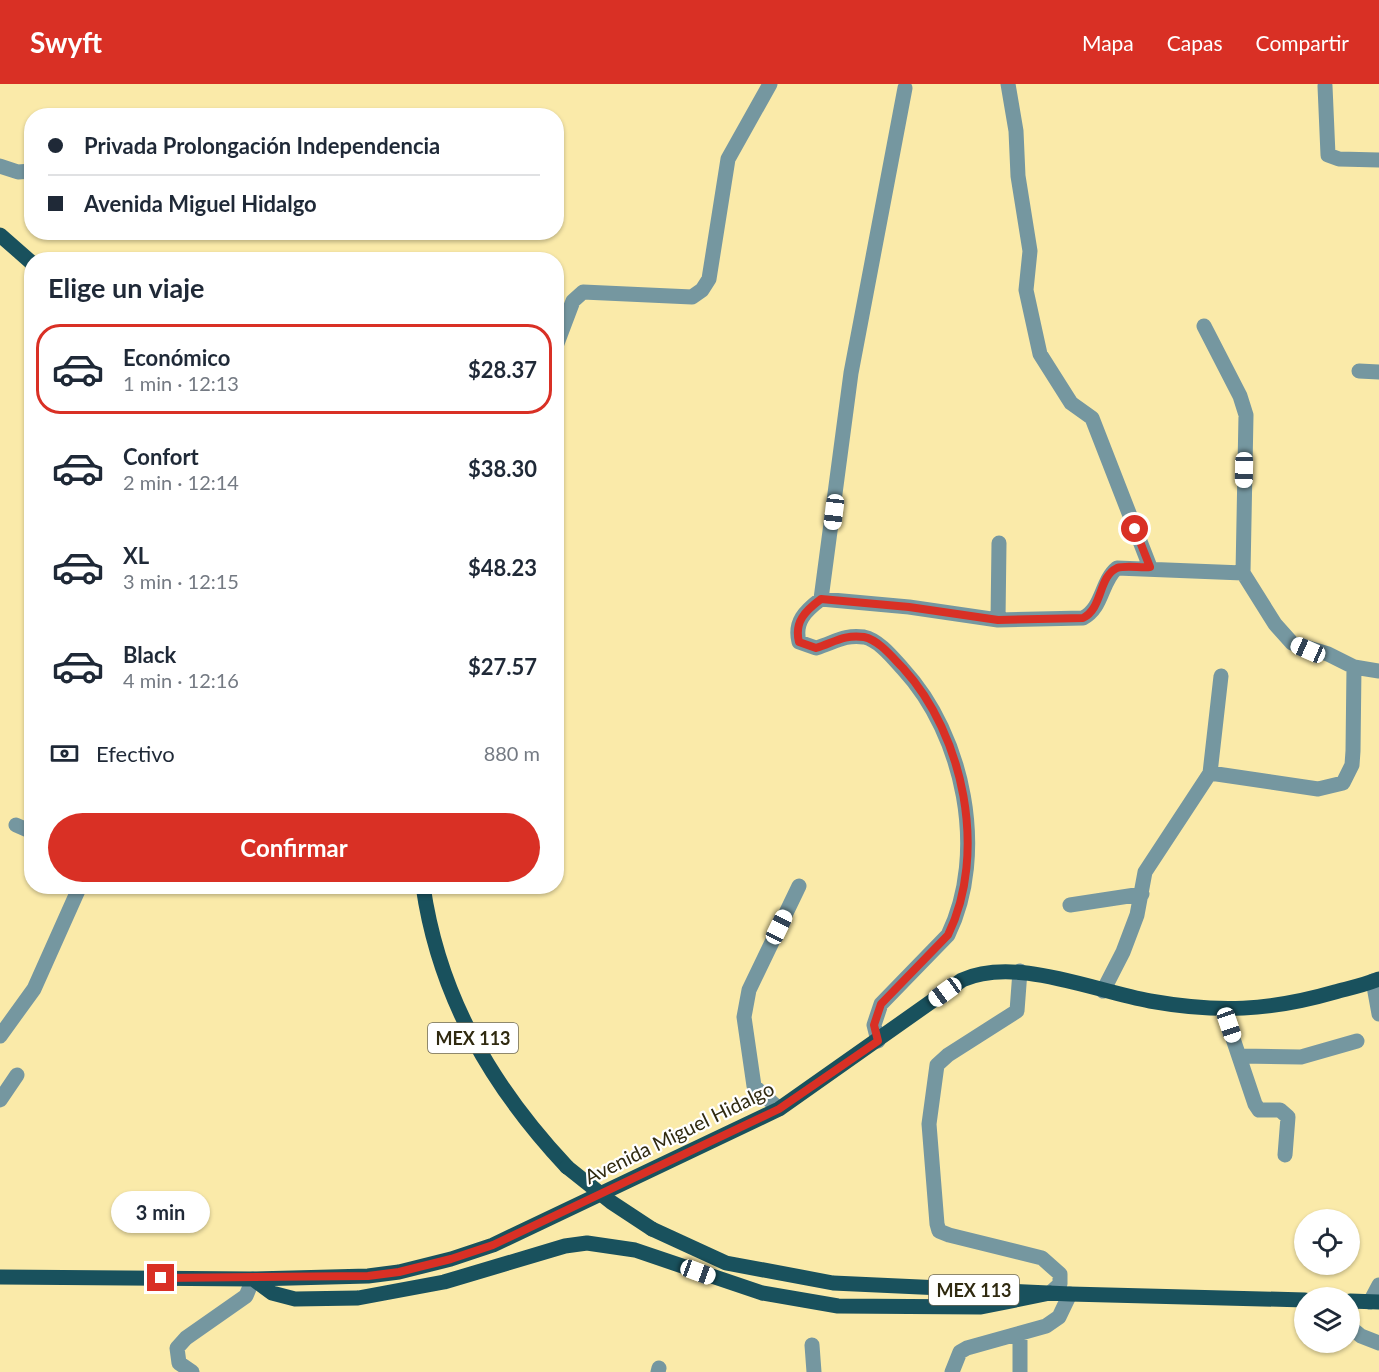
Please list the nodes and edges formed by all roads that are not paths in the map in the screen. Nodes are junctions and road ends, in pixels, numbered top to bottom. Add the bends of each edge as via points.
1 (770, 84) edge
2 (1008, 84) edge
3 (1325, 86) dead end
4 (905, 88) dead end
5 (1379, 160) edge
6 (0, 166) edge
7 (24, 172) edge
8 (0, 235) edge
9 (24, 256) edge
10 (564, 325) edge
11 (1204, 326) dead end
12 (1359, 371) dead end
13 (1379, 372) edge
14 (999, 543) dead end
15 (1150, 567) junction
16 (1242, 573) junction
17 (821, 599) junction
18 (998, 620) junction
19 (1354, 667) junction
20 (1379, 671) edge
21 (1221, 676) dead end
22 (1210, 773) junction
23 (16, 825) dead end
24 (24, 828) edge
25 (799, 886) dead end
26 (76, 894) edge
27 (425, 894) edge
28 (1142, 894) junction
29 (1070, 905) dead end
30 (1020, 971) junction
31 (1376, 980) edge
32 (1103, 991) junction
33 (1223, 1009) junction
34 (1379, 1014) edge
35 (0, 1036) edge
36 (878, 1041) junction
37 (1357, 1041) dead end
38 (1240, 1056) junction
39 (17, 1075) dead end
40 (0, 1100) edge
41 (779, 1109) junction
42 (1285, 1155) dead end
43 (0, 1277) edge
44 (253, 1279) junction
45 (1379, 1286) edge
46 (1050, 1293) junction
47 (1070, 1294) junction
48 (1294, 1300) edge
49 (1360, 1301) edge
50 (1375, 1302) edge
51 (1020, 1334) junction
52 (1360, 1335) edge
53 (1379, 1343) edge
54 (812, 1345) dead end
55 (192, 1372) edge
56 (814, 1372) edge
57 (952, 1372) edge
58 (1020, 1372) edge

1 - 10 street via 728,159 709,279 702,291 692,297 583,292 573,301
2 - 15 street via 1030,251 1026,290 1041,354 1071,403 1092,418
3 - 5 street via 1328,155
4 - 17 street via 851,373
6 - 7 street
8 - 9 main road
11 - 16 street via 1246,415
12 - 13 street
14 - 18 street
15 - 16 street
15 - 18 street via 1118,568 1109,575 1094,611 1083,618
16 - 19 street via 1292,643
17 - 18 street
17 - 36 street via 807,609 798,623 799,642 816,648 843,636 866,638 891,655 913,679 942,729 958,775 968,827 969,863 954,922 948,935 881,1004 874,1025
19 - 20 street
19 - 22 street via 1352,765 1343,783 1318,789
21 - 22 street
22 - 28 street via 1145,872
23 - 24 street
25 - 41 street via 749,990 744,1017 754,1086
26 - 35 street via 34,989
27 - 46 main road, MEX 113, bridge via 445,980 497,1082 531,1129 567,1167 652,1229 726,1263 833,1283
28 - 29 street
28 - 32 street via 1124,952
30 - 32 main road, Avenida Miguel Hidalgo
30 - 36 main road, Avenida Miguel Hidalgo via 991,970 962,980
30 - 46 street via 1017,1011 937,1065 929,1124 937,1224 939,1231 949,1235 1042,1258 1060,1274 1060,1284
31 - 33 main road, Avenida Miguel Hidalgo via 1265,1009
31 - 34 street
32 - 33 main road, Avenida Miguel Hidalgo
33 - 38 street
36 - 41 main road, Avenida Miguel Hidalgo
37 - 38 street via 1301,1057
38 - 42 street via 1259,1110 1280,1110 1288,1117
39 - 40 street
41 - 44 main road, Avenida Miguel Hidalgo via 493,1245 451,1259 368,1276
43 - 44 main road, Avenida Miguel Hidalgo
44 - 46 main road via 272,1293 295,1299 358,1298 444,1282 587,1243 635,1250 762,1293 838,1306 981,1307
44 - 55 street via 246,1296 177,1348 179,1363
45 - 50 street
46 - 47 main road, MEX 113
47 - 48 main road, MEX 113
47 - 51 street via 1059,1317 1046,1326
49 - 50 main road
51 - 57 street via 967,1348 960,1352
51 - 58 street
52 - 53 street
54 - 56 street

